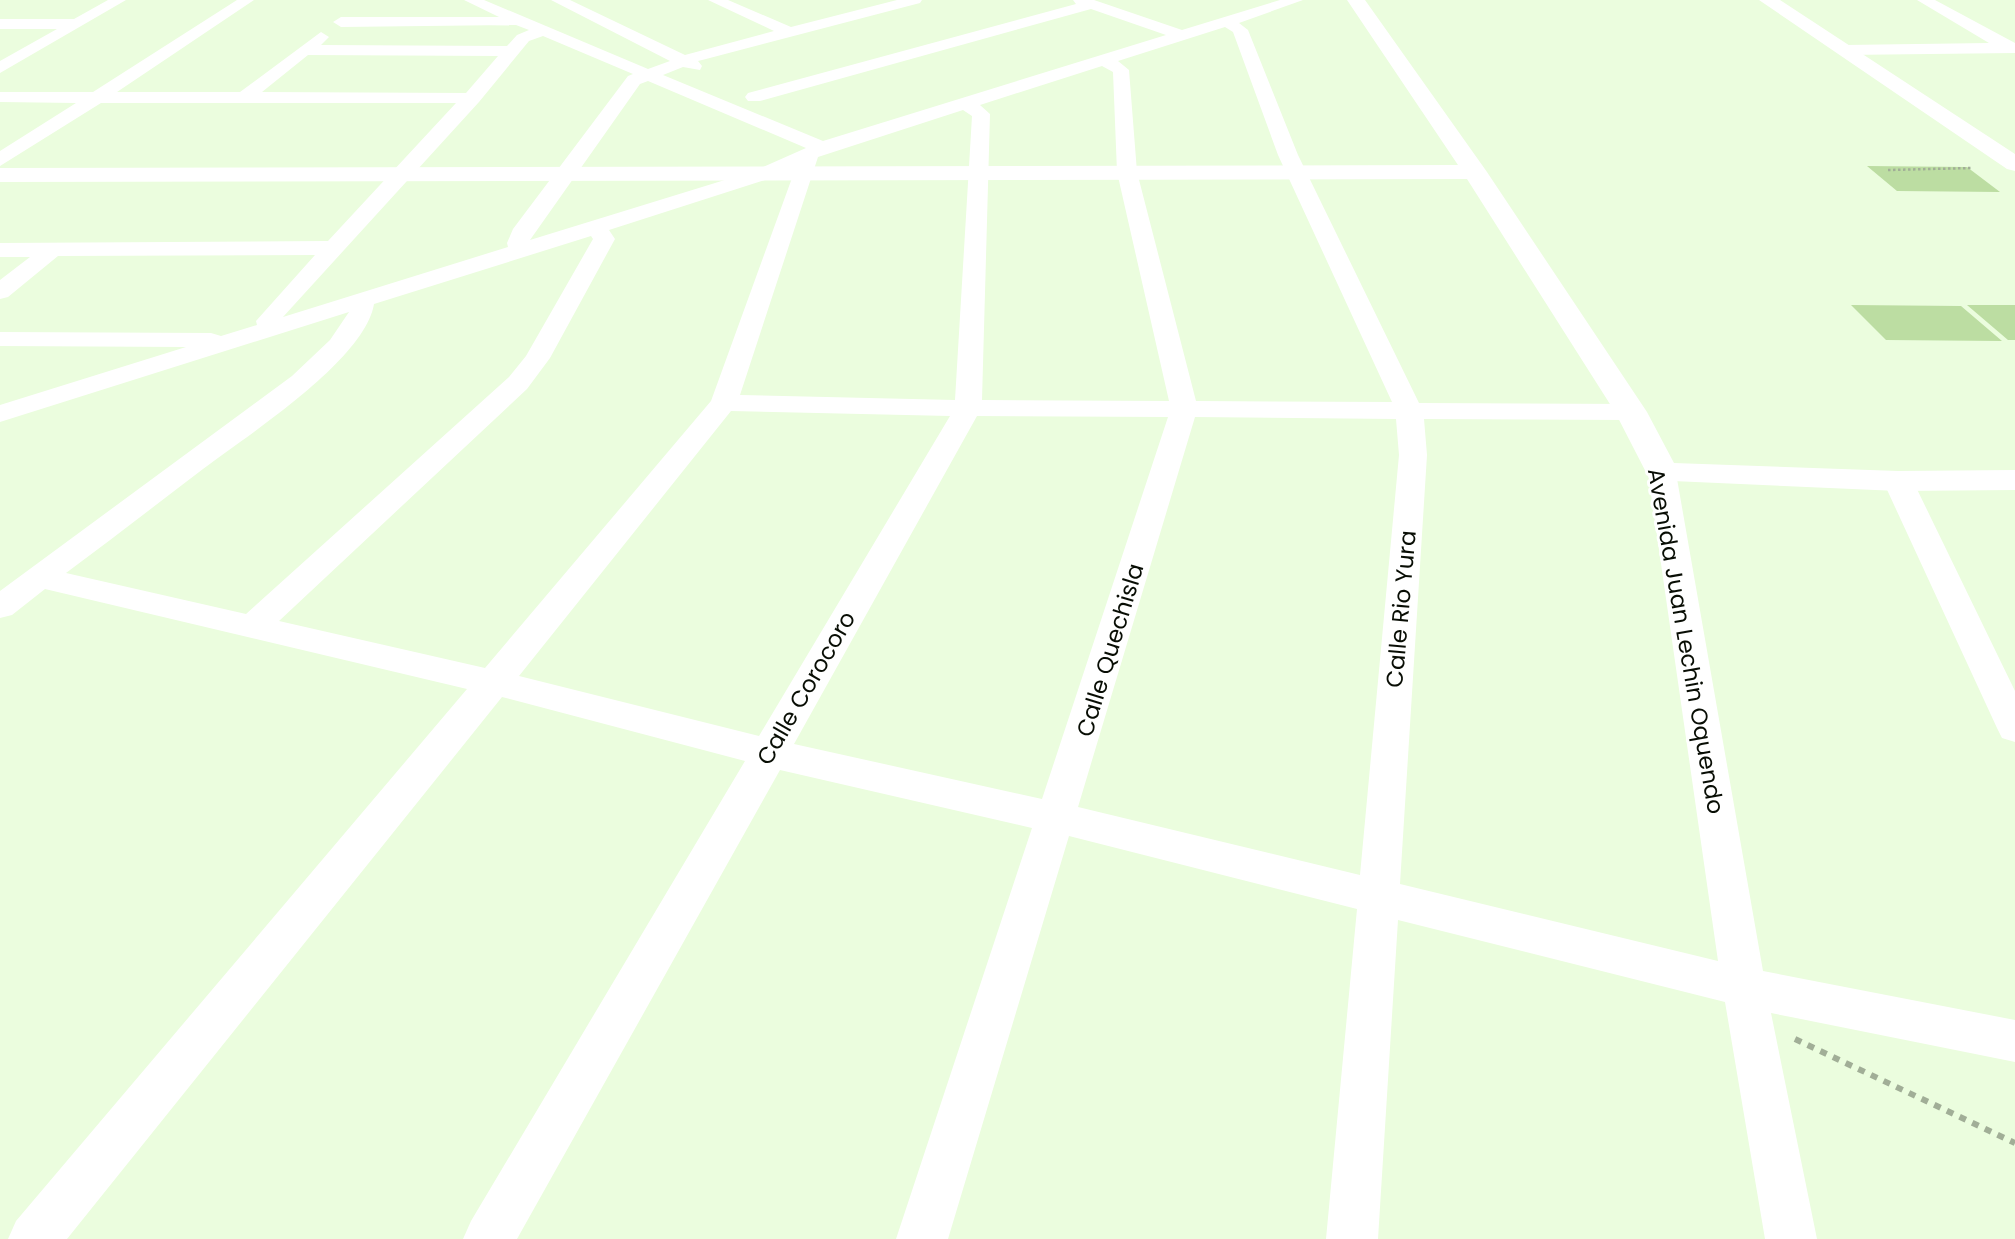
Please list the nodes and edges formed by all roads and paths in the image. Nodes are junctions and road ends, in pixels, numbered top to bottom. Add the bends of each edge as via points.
1 (119, 0) edge
2 (247, 0) edge
3 (471, 0) edge
4 (558, 0) edge
5 (715, 0) edge
6 (915, 0) edge
7 (1296, 0) edge
8 (1356, 0) edge
9 (1768, 0) edge
10 (1798, 0) edge
11 (1924, 0) edge
12 (891, 2) edge
13 (1086, 2) edge
14 (359, 7) dead end
15 (1235, 11) edge
16 (517, 20) junction
17 (341, 22) junction
18 (0, 24) edge
19 (78, 24) junction
20 (541, 31) junction
21 (789, 32) junction
22 (1183, 36) junction
23 (1881, 49) junction
24 (2013, 49) edge
25 (304, 50) junction
26 (1845, 50) junction
27 (511, 51) junction
28 (0, 53) edge
29 (27, 53) junction
30 (683, 60) junction
31 (1104, 60) junction
32 (0, 68) edge
33 (1914, 71) dead end
34 (707, 73) dead end
35 (649, 74) junction
36 (97, 96) junction
37 (246, 96) junction
38 (0, 97) edge
39 (472, 98) junction
40 (967, 104) junction
41 (778, 107) dead end
42 (849, 149) junction
43 (811, 153) junction
44 (421, 156) junction
45 (2, 162) edge
46 (1292, 163) junction
47 (1126, 164) junction
48 (1470, 164) junction
49 (2015, 164) edge
50 (979, 165) junction
51 (571, 166) junction
52 (1975, 168) dead end
53 (1888, 170) dead end
54 (404, 174) junction
55 (761, 175) junction
56 (594, 225) junction
57 (334, 248) junction
58 (0, 250) edge
59 (52, 250) junction
60 (521, 251) junction
61 (0, 292) edge
62 (363, 301) junction
63 (270, 329) junction
64 (0, 339) edge
65 (224, 345) junction
66 (724, 403) junction
67 (968, 408) junction
68 (1184, 409) junction
69 (1409, 410) junction
70 (1631, 412) junction
71 (0, 414) edge
72 (1662, 473) junction
73 (2015, 480) edge
74 (1898, 481) junction
75 (41, 578) junction
76 (0, 607) edge
77 (254, 625) junction
78 (496, 683) junction
79 (2015, 728) edge
80 (769, 752) junction
81 (1058, 818) junction
82 (1378, 898) junction
83 (1744, 987) junction
84 (1784, 1033) dead end
85 (2015, 1041) edge
86 (2015, 1143) edge
87 (34, 1239) edge
88 (489, 1239) edge
89 (922, 1239) edge
90 (1352, 1239) edge
91 (1791, 1239) edge

1 - 19 street
2 - 36 street
3 - 16 street
4 - 30 street
5 - 21 street
6 - 12 street
7 - 15 street
8 - 48 street, Avenida Juan Lechin Oquendo
9 - 26 street
10 - 23 street
11 - 24 street
12 - 21 street
13 - 22 street
13 - 41 street via 748,94
14 - 17 street
15 - 22 street
15 - 46 street, Calle Rio Yura
16 - 17 street
16 - 20 street
17 - 25 street
18 - 19 street
19 - 29 street
20 - 27 street via 523,38
20 - 35 street
21 - 30 street
22 - 31 street
23 - 24 street
23 - 26 street
23 - 33 street
25 - 27 street
25 - 37 street
26 - 49 street
27 - 39 street
28 - 29 street
29 - 32 street
30 - 34 street
30 - 35 street
31 - 40 street
31 - 47 street via 1121,70
35 - 43 street
35 - 51 street via 628,85
36 - 37 street
36 - 38 street
36 - 45 street
37 - 39 street
39 - 44 street
40 - 42 street
40 - 50 street, Calle Corocoro via 981,114
42 - 43 street
42 - 43 street
42 - 50 street
43 - 50 street
43 - 51 street
43 - 55 street
43 - 66 street
44 - 45 street
44 - 51 street
44 - 54 street
45 - 54 street
46 - 47 street
46 - 48 street
46 - 69 street, Calle Rio Yura
47 - 50 street
47 - 68 street
48 - 70 street, Avenida Juan Lechin Oquendo
50 - 67 street, Calle Corocoro
51 - 54 street
51 - 55 street
51 - 60 street via 521,234
52 - 53 path
54 - 57 street
55 - 56 street
56 - 60 street
56 - 77 street via 604,239 537,359 518,383
57 - 59 street
57 - 63 street via 274,312 268,321
58 - 59 street
59 - 61 street
60 - 62 street
62 - 63 street
62 - 75 street via 363,310 334,351 301,382
63 - 65 street
64 - 65 street via 203,339
65 - 71 street
66 - 67 street
66 - 78 street
67 - 68 street
67 - 80 street, Calle Corocoro
68 - 69 street
68 - 81 street, Calle Quechisla
69 - 70 street
69 - 82 street, Calle Rio Yura via 1413,455
70 - 72 street, Avenida Juan Lechin Oquendo
72 - 74 street
72 - 83 street, Avenida Juan Lechin Oquendo
73 - 74 street
74 - 79 street
75 - 76 street
75 - 77 street
77 - 78 street
78 - 80 street
78 - 87 street
80 - 81 street
80 - 88 street, Calle Corocoro
81 - 82 street
81 - 89 street, Calle Quechisla
82 - 83 street
82 - 90 street, Calle Rio Yura
83 - 85 street
83 - 91 street, Avenida Juan Lechin Oquendo
84 - 86 path

